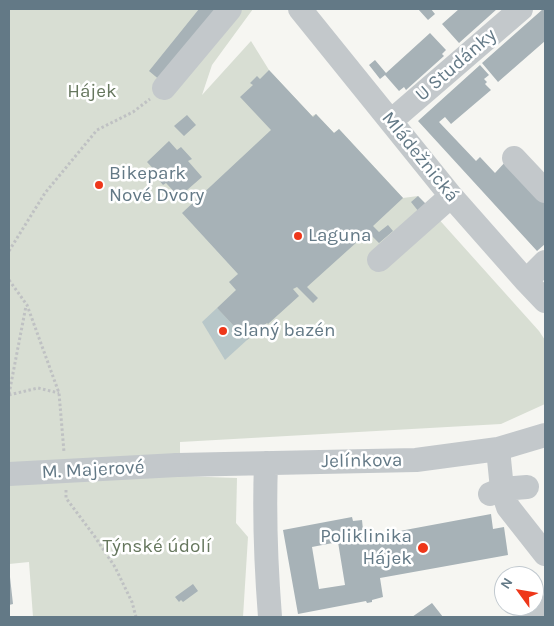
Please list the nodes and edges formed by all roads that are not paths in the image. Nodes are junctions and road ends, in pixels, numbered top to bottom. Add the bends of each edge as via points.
1 (230, 9) edge
2 (300, 9) edge
3 (521, 9) edge
4 (164, 88) road end
5 (391, 121) junction
6 (514, 158) dead end
7 (545, 191) edge
8 (451, 196) junction
9 (379, 260) dead end
10 (545, 262) edge
11 (526, 281) junction
12 (545, 301) edge
13 (545, 435) edge
14 (498, 449) junction
15 (266, 463) junction
16 (177, 465) joint
17 (9, 474) edge
18 (526, 487) dead end
19 (496, 492) junction
20 (537, 552) edge
21 (545, 607) edge
22 (270, 617) edge
23 (532, 617) edge

1 - 4 street
2 - 5 street, Mládežnická
3 - 5 street, U Studánky
5 - 8 street, Mládežnická
6 - 7 street
8 - 9 street
8 - 11 street, Mládežnická
10 - 11 street
11 - 12 street, Mládežnická
13 - 14 street, Jelínkova
14 - 15 street, Jelínkova via 416,460
14 - 19 street
15 - 16 street, Jelínkova
15 - 22 street
16 - 17 street, M. Majerové, bridge
18 - 19 street
19 - 20 street
21 - 23 street

